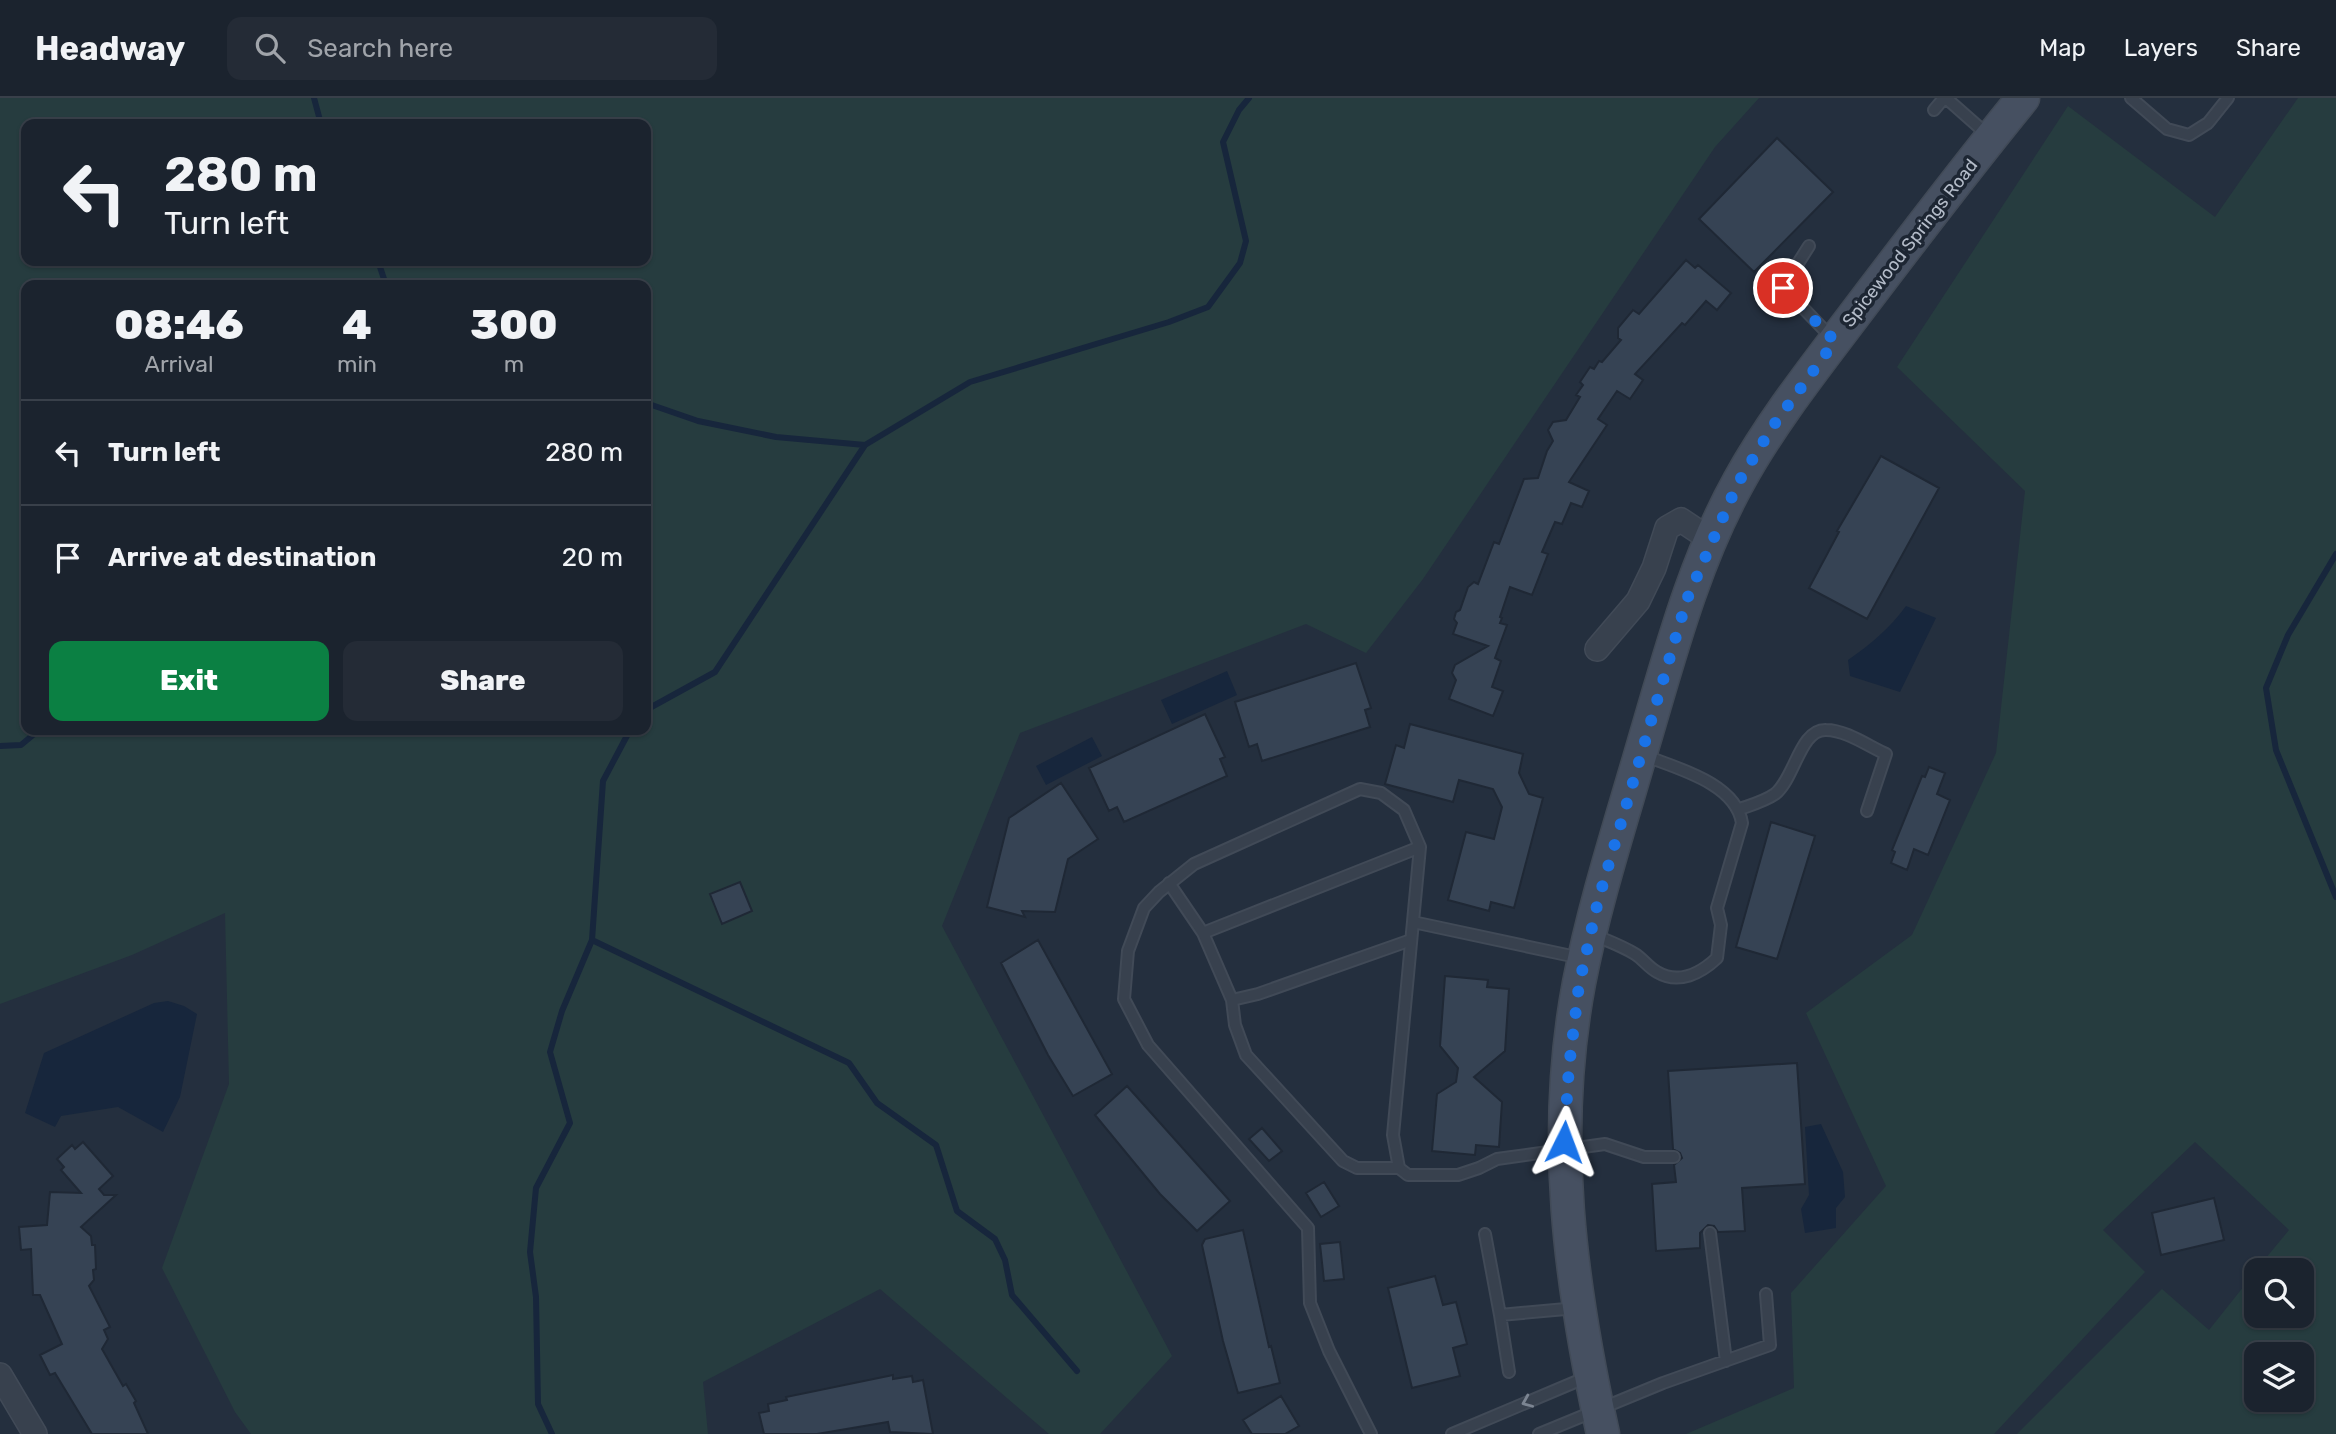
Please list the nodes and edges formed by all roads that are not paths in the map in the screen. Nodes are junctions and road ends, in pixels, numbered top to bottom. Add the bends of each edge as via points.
1 (1945, 98) edge
2 (2023, 98) edge
3 (2228, 98) edge
4 (2138, 101) edge
5 (1934, 110) dead end
6 (1992, 138) junction
7 (1810, 246) dead end
8 (1835, 341) junction
9 (1711, 540) junction
10 (1597, 649) dead end
11 (1641, 754) junction
12 (1740, 809) junction
13 (1867, 811) dead end
14 (1420, 847) junction
15 (1169, 883) junction
16 (1413, 922) junction
17 (1203, 933) junction
18 (1411, 940) junction
19 (1588, 947) junction
20 (1232, 1000) junction
21 (1564, 1149) junction
22 (1674, 1157) dead end
23 (1399, 1168) junction
24 (1710, 1233) dead end
25 (1485, 1234) dead end
26 (1766, 1294) dead end
27 (1577, 1308) junction
28 (1500, 1315) junction
29 (1726, 1360) junction
30 (1509, 1372) dead end
31 (0, 1375) edge
32 (1590, 1376) junction
33 (1600, 1422) edge
34 (35, 1434) edge
35 (1371, 1434) edge
36 (1451, 1434) edge
37 (1539, 1434) edge

1 - 5 lane
1 - 6 lane
2 - 6 main road, Spicewood Springs Road
3 - 4 lane via 2208,123 2189,135 2166,130
6 - 8 main road, Spicewood Springs Road
7 - 8 lane via 1783,288
8 - 9 main road, Spicewood Springs Road via 1773,426 1738,483
9 - 10 street via 1681,520 1671,524 1638,601
9 - 11 main road, Spicewood Springs Road via 1687,599
11 - 12 lane via 1712,784
11 - 19 main road, Spicewood Springs Road
12 - 13 lane via 1774,794 1791,774 1806,740 1815,731 1825,730 1840,732 1886,754
12 - 19 lane via 1742,823 1717,908 1721,925 1717,958 1704,970 1671,978 1635,954
14 - 15 lane via 1404,810 1381,793 1360,789 1194,864
14 - 16 lane
14 - 17 lane
15 - 17 lane
15 - 35 lane via 1144,908 1128,951 1124,999 1149,1045 1308,1228 1310,1303
16 - 18 lane
16 - 19 lane
17 - 20 lane
18 - 20 lane
18 - 23 lane via 1393,1135
19 - 21 main road, Spicewood Springs Road via 1569,1067
20 - 23 lane via 1246,1055 1343,1161 1357,1168
21 - 22 lane via 1605,1144 1644,1157
21 - 23 lane via 1497,1159 1458,1174 1408,1175
21 - 27 main road, Spicewood Springs Road
24 - 29 lane
25 - 28 lane
26 - 29 lane via 1770,1345
27 - 28 lane
27 - 32 main road, Spicewood Springs Road
28 - 30 lane
29 - 33 lane
31 - 34 street
32 - 33 main road, Spicewood Springs Road
32 -> 36 lane
33 - 37 lane

